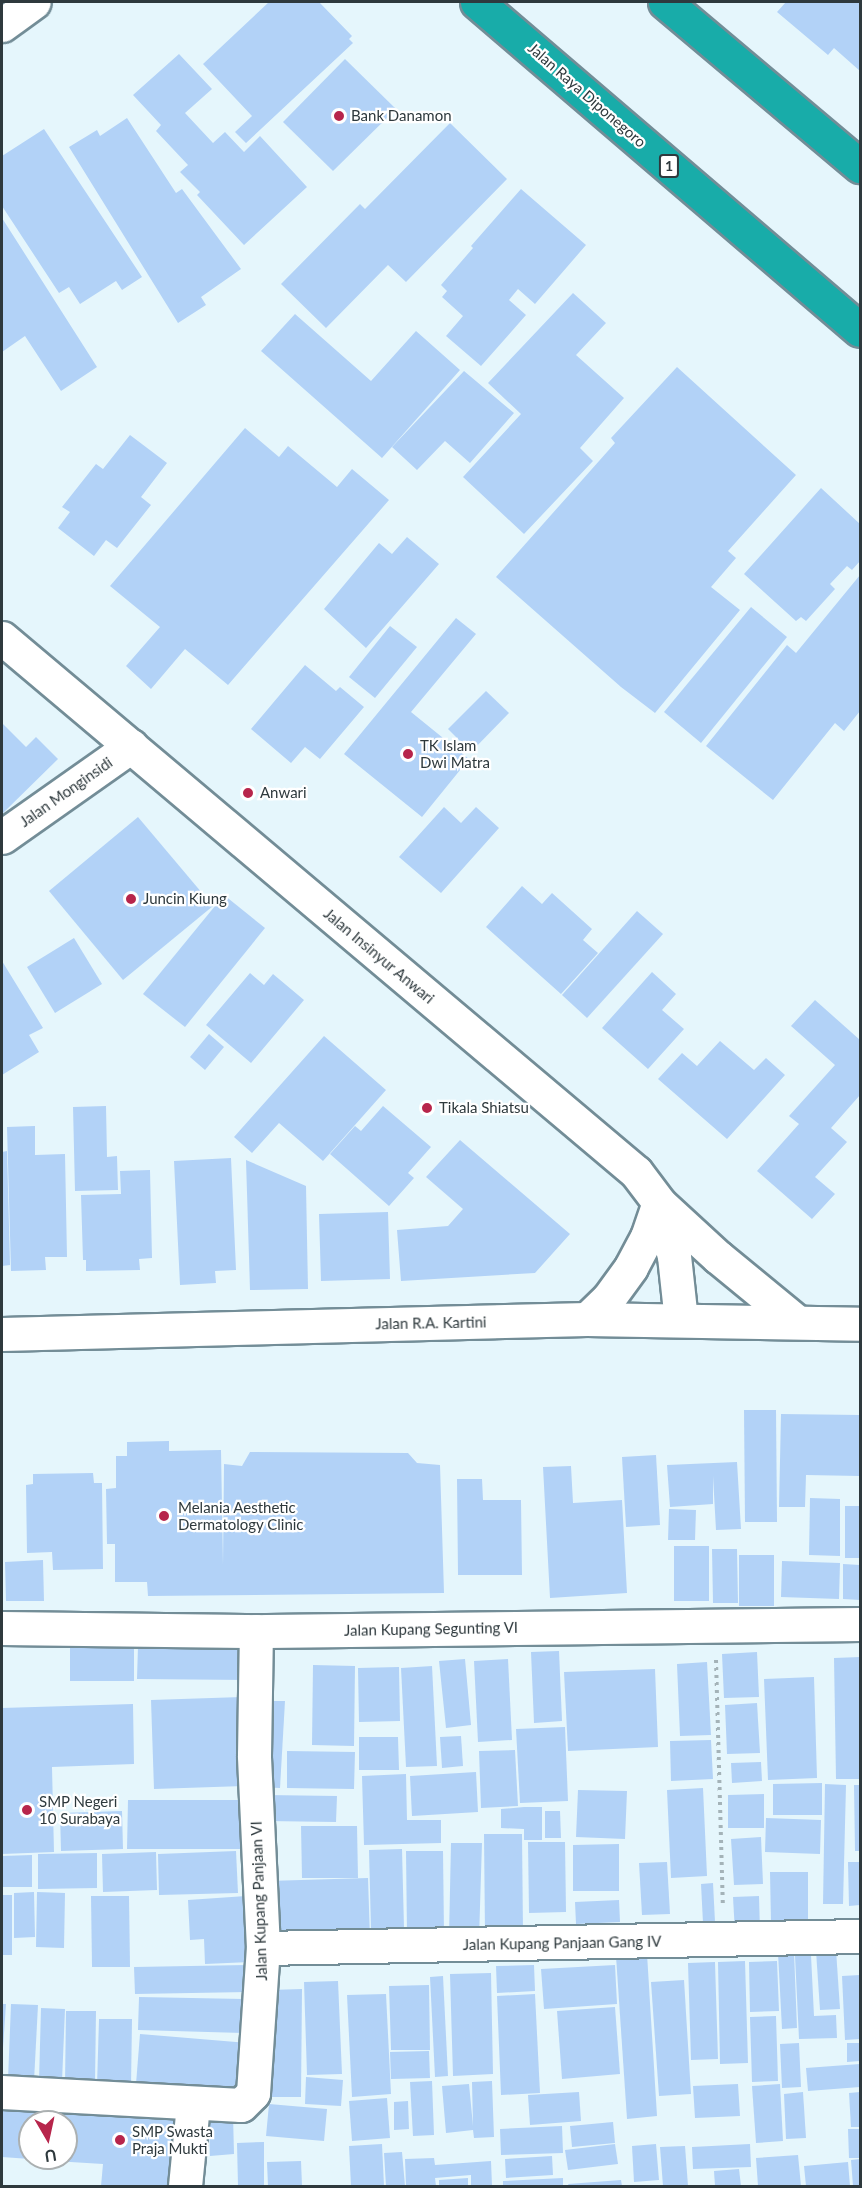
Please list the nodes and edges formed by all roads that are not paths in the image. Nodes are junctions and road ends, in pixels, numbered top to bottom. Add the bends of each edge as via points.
1 (34, 2) edge
2 (477, 2) edge
3 (665, 2) edge
4 (2, 25) edge
5 (858, 160) edge
6 (861, 330) edge
7 (2, 638) edge
8 (131, 746) junction
9 (2, 837) edge
10 (659, 1203) junction
11 (587, 1319) junction
12 (681, 1320) junction
13 (797, 1322) junction
14 (861, 1324) edge
15 (2, 1334) edge
16 (861, 1624) edge
17 (2, 1628) edge
18 (256, 1630) junction
19 (861, 1936) edge
20 (263, 1948) junction
21 (2, 2092) edge
22 (193, 2103) junction
23 (185, 2187) edge

1 - 4 street
2 - 6 highway, Jalan Raya Diponegoro / 1
3 - 5 highway
7 - 8 street, Jalan Insinyur Anwari
8 - 9 street, Jalan Monginsidi
8 - 10 street, Jalan Insinyur Anwari via 636,1172
10 - 11 street via 631,1268
10 - 12 street, Jalan Insinyur Anwari via 674,1256
10 - 13 street
11 - 12 street, Jalan R.A. Kartini
11 - 15 street, Jalan R.A. Kartini
12 - 13 street, Jalan R.A. Kartini
13 - 14 street, Jalan R.A. Kartini
16 - 18 street, Jalan Kupang Segunting VI
17 - 18 street, Jalan Kupang Segunting VI
18 - 20 street, Jalan Kupang Panjaan VI via 254,1755
19 - 20 street, Jalan Kupang Panjaan Gang IV
20 - 22 street, Jalan Kupang Panjaan VI via 253,2093 241,2105
21 - 22 street, Jalan Kupang Panjaan VI
22 - 23 street

